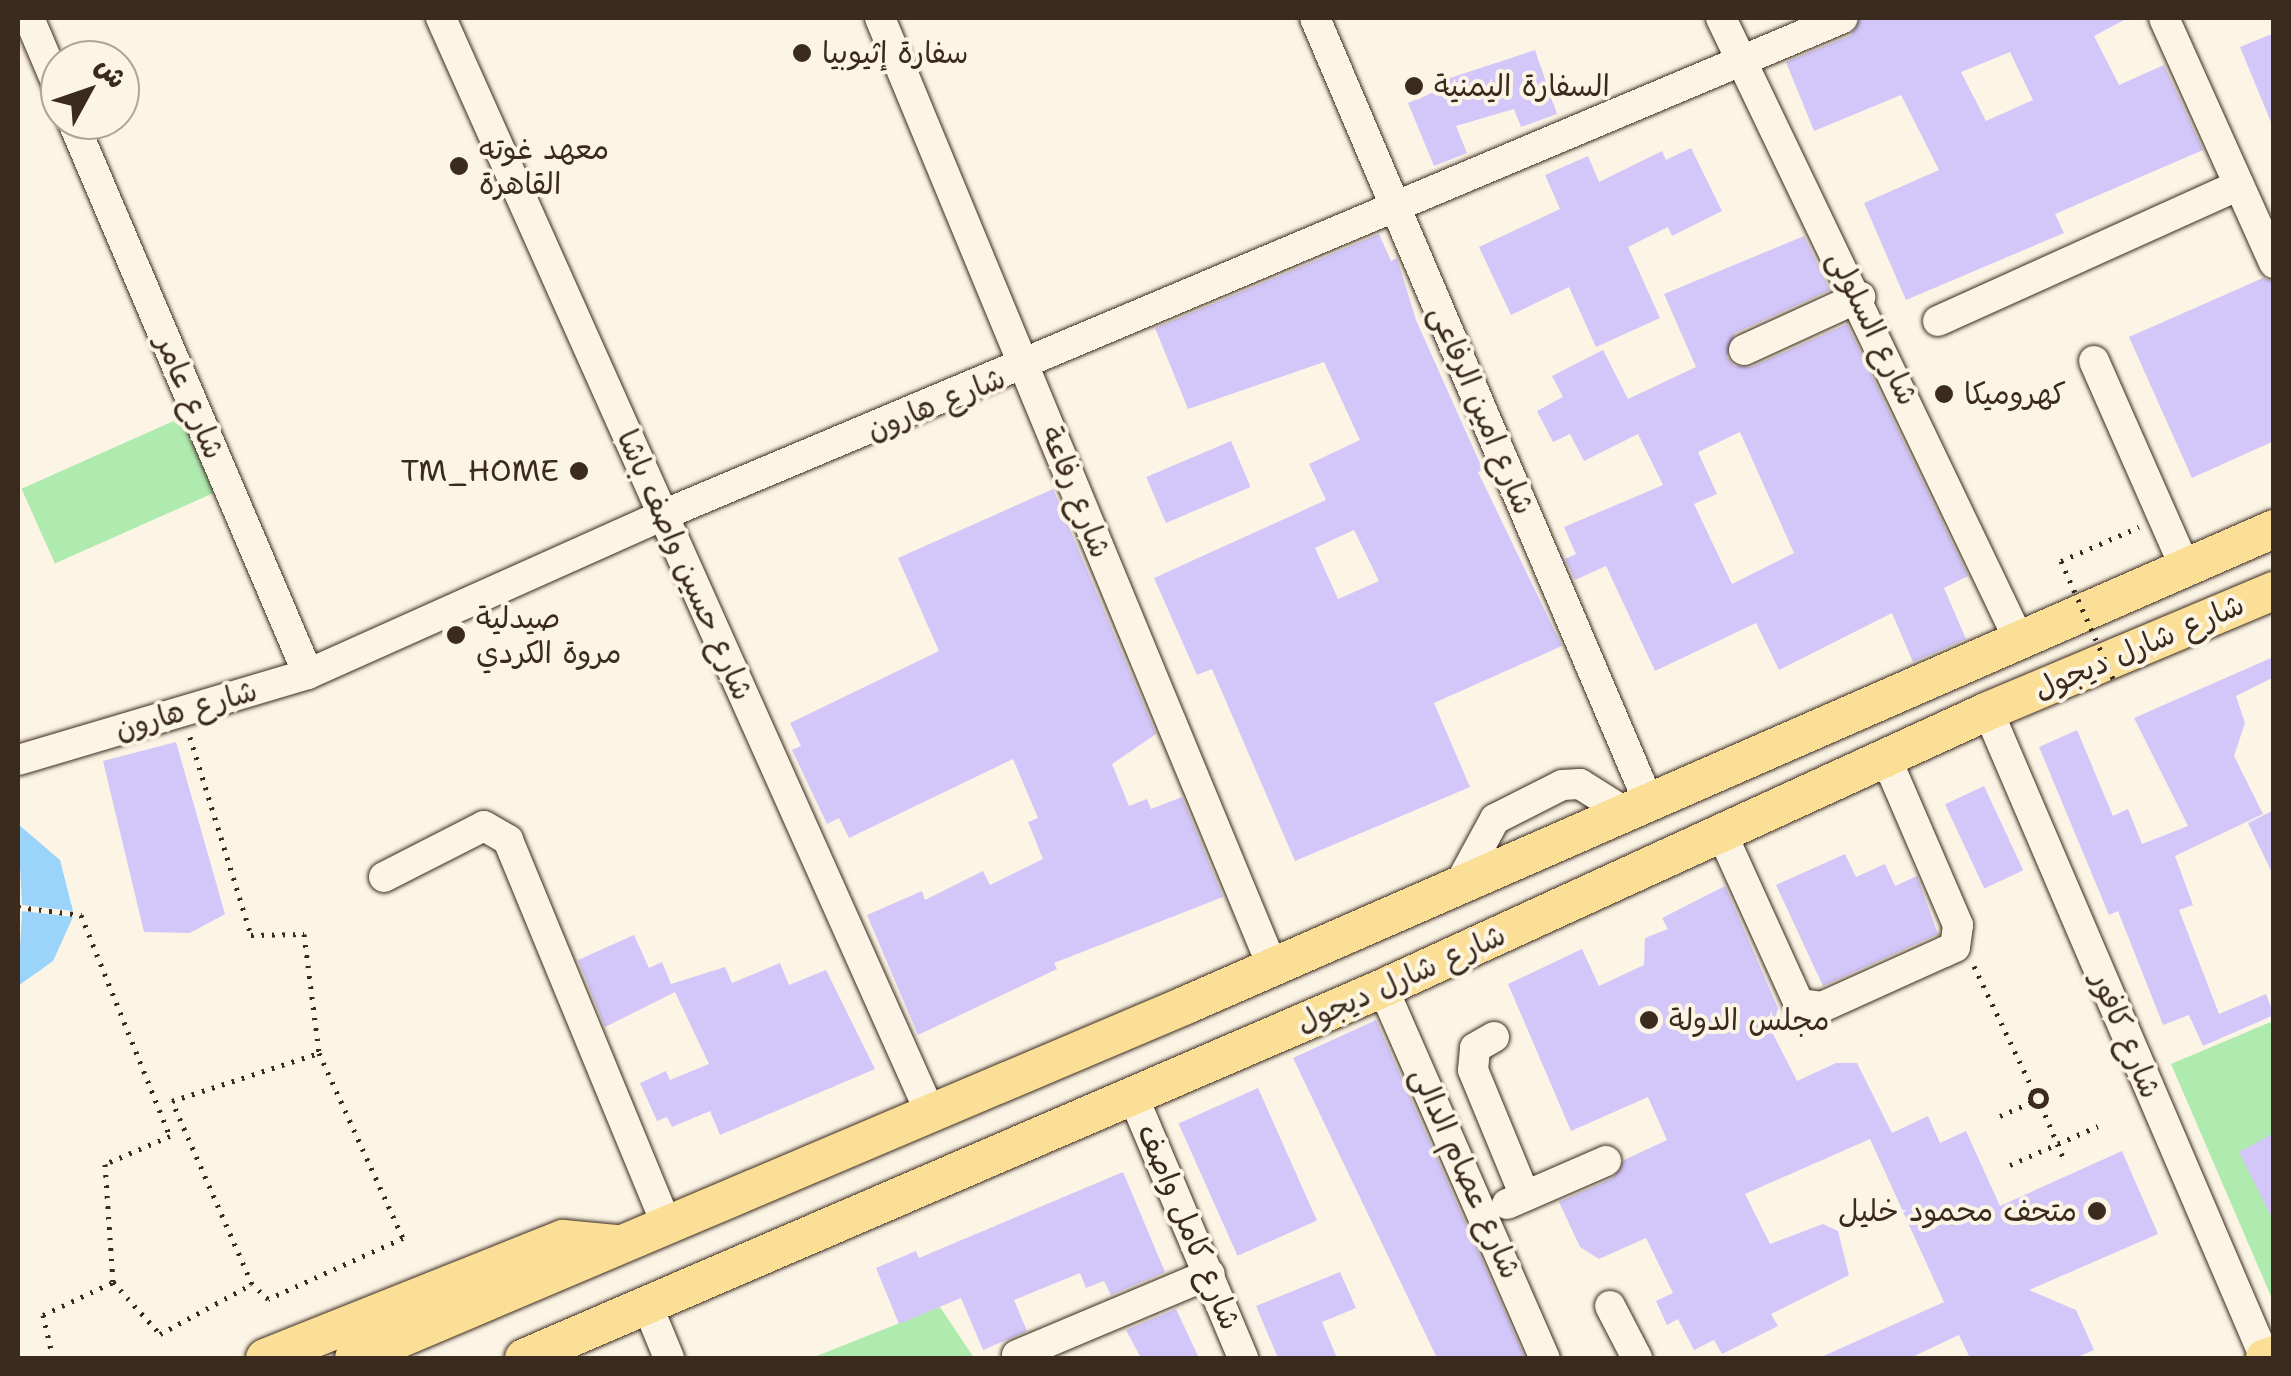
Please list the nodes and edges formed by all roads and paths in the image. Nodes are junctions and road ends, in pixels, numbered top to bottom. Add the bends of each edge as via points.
1 (28, 18) edge
2 (441, 18) edge
3 (880, 18) edge
4 (1315, 18) edge
5 (1721, 18) edge
6 (1843, 18) edge
7 (2164, 18) edge
8 (40, 45) edge
9 (1740, 62) junction
10 (81, 140) edge
11 (2239, 185) junction
12 (1397, 210) junction
13 (2274, 263) edge
14 (1860, 297) junction
15 (1938, 321) dead end
16 (1744, 350) dead end
17 (2094, 361) dead end
18 (1025, 368) junction
19 (664, 516) junction
20 (2152, 522) dead end
21 (2274, 529) edge
22 (2185, 567) junction
23 (2274, 591) edge
24 (2019, 640) junction
25 (308, 674) junction
26 (2116, 685) dead end
27 (182, 710) junction
28 (1988, 711) junction
29 (1886, 758) junction
30 (18, 760) edge
31 (1638, 808) junction
32 (1722, 834) junction
33 (384, 877) dead end
34 (1459, 885) junction
35 (18, 907) edge
36 (1960, 936) junction
37 (1272, 966) junction
38 (1384, 988) junction
39 (1494, 1037) dead end
40 (319, 1053) junction
41 (2034, 1092) junction
42 (1133, 1096) junction
43 (172, 1101) junction
44 (159, 1102) junction
45 (2032, 1102) junction
46 (2041, 1105) junction
47 (930, 1112) junction
48 (2000, 1116) dead end
49 (2098, 1126) dead end
50 (2058, 1144) junction
51 (1606, 1162) dead end
52 (2065, 1162) dead end
53 (2010, 1165) dead end
54 (1525, 1196) junction
55 (1486, 1213) junction
56 (667, 1225) junction
57 (618, 1244) junction
58 (1210, 1274) junction
59 (113, 1282) junction
60 (252, 1284) junction
61 (1610, 1306) dead end
62 (648, 1307) junction
63 (1017, 1355) dead end
64 (2274, 1355) edge
65 (53, 1358) edge
66 (265, 1358) edge
67 (354, 1358) edge
68 (524, 1358) edge
69 (668, 1358) edge
70 (1243, 1358) edge
71 (1545, 1358) edge
72 (1636, 1358) edge
73 (2265, 1358) edge

1 - 8 street
2 - 19 street, شارع حسين واصف باشا
3 - 18 street, شارع رفاعة
4 - 12 street, شارع امين الرفاعى
5 - 9 street, شارع السلولى
6 - 9 street, شارع هارون
7 - 11 street
9 - 12 street, شارع هارون
9 - 14 street, شارع السلولى
10 - 25 street, شارع عامر
11 - 13 street
11 - 15 street
12 - 18 street, شارع هارون
12 - 31 street, شارع امين الرفاعى
14 - 16 street
14 - 24 street, شارع السلولى
17 - 22 street
18 - 19 street, شارع هارون
18 - 37 street, شارع رفاعة
19 - 25 street, شارع هارون
19 - 47 street, شارع حسين واصف باشا
20 - 26 path, bridge via 2062,561
21 - 22 main road, شارع شارل ديجول
22 - 24 main road, شارع شارل ديجول
23 - 28 main road, شارع شارل ديجول
24 - 31 main road, شارع شارل ديجول
25 - 27 street, شارع هارون
27 - 30 street, شارع هارون
27 - 40 path via 251,935 304,934
28 - 29 main road, شارع شارل ديجول
28 - 73 street, شارع كافور
29 - 32 main road, شارع شارل ديجول
29 - 36 street
31 - 34 main road, شارع شارل ديجول
31 - 34 street via 1580,784 1562,785 1495,819
32 - 36 street via 1799,1004 1822,1007 1954,947
32 - 38 main road, شارع شارل ديجول
33 - 56 street via 484,826 508,840
34 - 37 main road, شارع شارل ديجول
35 - 44 path via 81,915
36 - 41 path
37 - 47 main road, شارع شارل ديجول
38 - 42 main road, شارع شارل ديجول
38 - 55 street, شارع عصام الدالى
39 - 54 street via 1475,1048 1472,1070
40 - 43 path
40 - 60 path via 403,1238 268,1299
41 - 45 path
41 - 46 path via 2045,1094
42 - 58 street, شارع كامل واصف
42 - 62 main road, شارع شارل ديجول
43 - 44 path
43 - 60 path
44 - 59 path via 170,1136 104,1164
45 - 46 path
45 - 48 path
46 - 50 path
47 - 56 main road, شارع شارل ديجول
49 - 50 path
50 - 52 path
50 - 53 path
51 - 54 street
54 - 55 street
55 - 71 street, شارع عصام الدالى
56 - 57 main road, شارع شارل ديجول
57 - 66 main road, شارع شارل ديجول via 563,1239
57 - 67 main road, شارع شارل ديجول
58 - 63 street
58 - 70 street, شارع كامل واصف
59 - 60 path via 160,1334
59 - 65 path via 44,1315
61 - 72 street
62 - 68 main road, شارع شارل ديجول
62 - 69 street
64 - 73 main road

